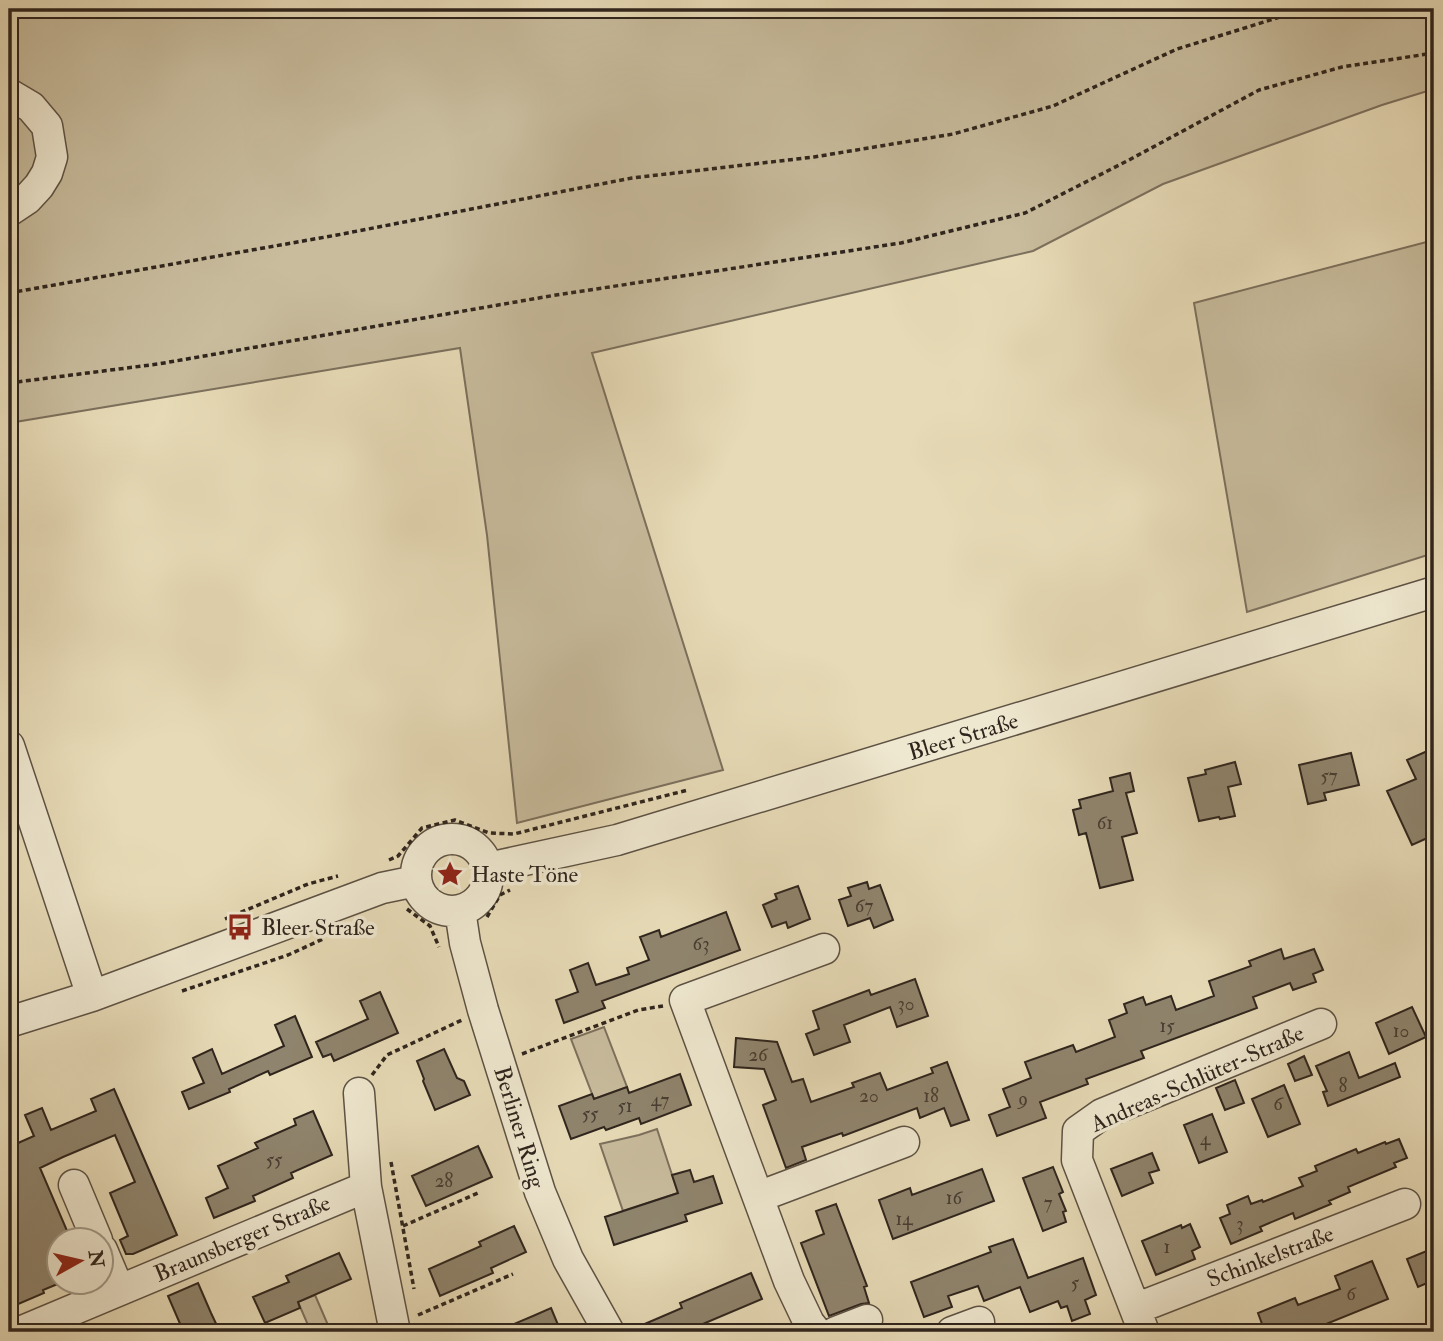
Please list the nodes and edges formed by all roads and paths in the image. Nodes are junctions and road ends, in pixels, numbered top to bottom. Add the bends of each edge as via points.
1 (1306, 9) edge
2 (1434, 53) edge
3 (9, 94) edge
4 (9, 211) edge
5 (9, 293) edge
6 (9, 383) edge
7 (1434, 592) edge
8 (9, 747) edge
9 (514, 834) dead end
10 (388, 861) dead end
11 (488, 868) junction
12 (416, 881) junction
13 (512, 890) dead end
14 (460, 910) junction
15 (488, 928) dead end
16 (824, 949) dead end
17 (92, 996) junction
18 (685, 1000) junction
19 (9, 1022) edge
20 (455, 1023) dead end
21 (1321, 1024) dead end
22 (525, 1053) dead end
23 (359, 1093) joint
24 (904, 1142) dead end
25 (391, 1157) dead end
26 (74, 1185) dead end
27 (366, 1187) junction
28 (478, 1193) dead end
29 (758, 1197) junction
30 (1405, 1204) dead end
31 (91, 1226) edge
32 (402, 1226) junction
33 (513, 1274) dead end
34 (116, 1283) edge
35 (414, 1289) dead end
36 (119, 1290) junction
37 (867, 1320) dead end
38 (1140, 1321) edge
39 (407, 1324) edge
40 (28, 1331) edge
41 (609, 1332) edge
42 (816, 1332) edge
43 (836, 1332) edge

1 - 5 path via 1177,48 1053,106 953,134 814,157 632,178
2 - 6 path via 1342,67 1259,90 1025,213 901,243 556,295 158,364
3 - 4 street via 31,107 47,127 52,157 39,186
7 - 11 street, Bleer Straße via 628,837
8 - 17 street
9 - 10 path via 489,833 455,820 422,828
11 - 12 street via 479,850 451,838 424,852
11 - 14 street via 482,895
12 - 14 street via 429,902 443,910
12 - 17 street via 382,888
13 - 15 path via 500,895 486,917
14 - 41 street, Berliner Ring via 483,1010 540,1192 569,1259
16 - 18 street
17 - 19 street
18 - 22 path via 638,1010
18 - 29 street
20 - 23 path via 387,1055
21 - 38 street, Andreas-Schlüter-Straße via 1101,1114 1078,1131 1077,1160
23 - 27 street
24 - 29 street
25 - 32 path
26 - 31 street
27 - 36 street, Braunsberger Straße
27 - 39 street
28 - 32 path
29 - 42 street via 789,1281
30 - 38 street, Schinkelstraße
32 - 35 path
33 - 39 path
34 - 36 street
36 - 40 street, Braunsberger Straße
37 - 43 street

